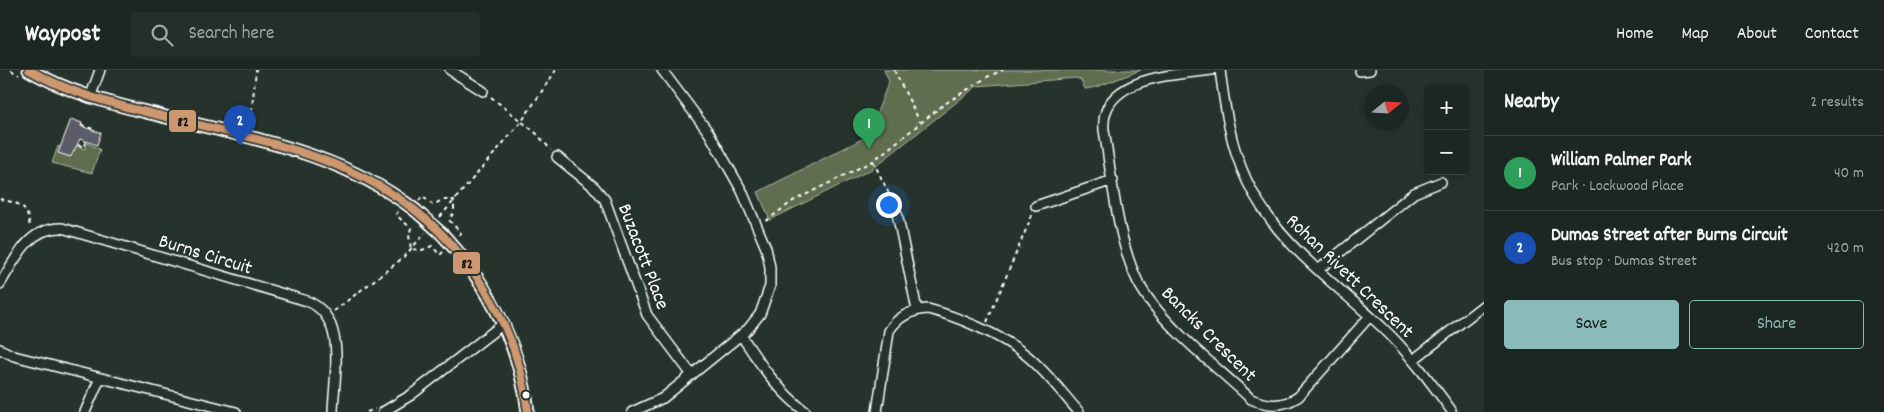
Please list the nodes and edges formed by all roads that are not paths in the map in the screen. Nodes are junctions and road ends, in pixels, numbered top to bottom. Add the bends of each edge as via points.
1 (100, 70) edge
2 (450, 70) edge
3 (662, 70) edge
4 (1212, 70) edge
5 (1220, 70) edge
6 (1370, 70) edge
7 (1360, 71) edge
8 (27, 74) edge
9 (483, 91) road end
10 (90, 98) junction
11 (557, 157) road end
12 (1113, 180) junction
13 (1441, 182) dead end
14 (1036, 206) road end
15 (897, 213) road end
16 (1318, 270) junction
17 (0, 284) edge
18 (1484, 305) edge
19 (917, 310) junction
20 (1370, 316) junction
21 (503, 324) junction
22 (741, 335) junction
23 (0, 349) edge
24 (1414, 360) junction
25 (692, 375) junction
26 (100, 378) junction
27 (1287, 408) edge
28 (648, 409) edge
29 (1451, 410) dead end
30 (386, 411) edge
31 (85, 412) edge
32 (236, 412) edge
33 (333, 412) edge
34 (528, 412) edge
35 (632, 412) edge
36 (806, 412) edge
37 (877, 412) edge
38 (1079, 412) edge

1 - 10 street
2 - 9 street
3 - 22 street via 709,133 738,184 768,258 770,286 760,314
4 - 12 street, Bancks Crescent via 1153,79 1127,88 1112,99 1104,124
5 - 16 street, Rohan Rivett Crescent via 1230,135 1247,181 1272,224
6 - 7 street
8 - 10 street
10 - 21 street, bridge via 295,150 331,161 381,186 442,234 476,275
11 - 25 street, Buzacott Place via 594,187 604,200 647,315
12 - 14 street
12 - 27 street, Bancks Crescent via 1129,261 1153,305 1252,399
13 - 16 street via 1414,192
15 - 19 street
16 - 20 street, Rohan Rivett Crescent
17 - 33 street, Burns Circuit via 32,237 43,231 62,228 307,301 328,316 333,327
18 - 24 street
19 - 37 street via 900,318 889,332
19 - 38 street via 939,312 999,338 1028,357
20 - 24 street, Rohan Rivett Crescent
20 - 27 street, Bancks Crescent
21 - 30 street
21 - 34 street via 521,373
22 - 25 street
22 - 36 street via 775,384
23 - 26 street via 14,356
24 - 29 street, Rohan Rivett Crescent
25 - 28 street
26 - 31 street
26 - 32 street
28 - 35 street

